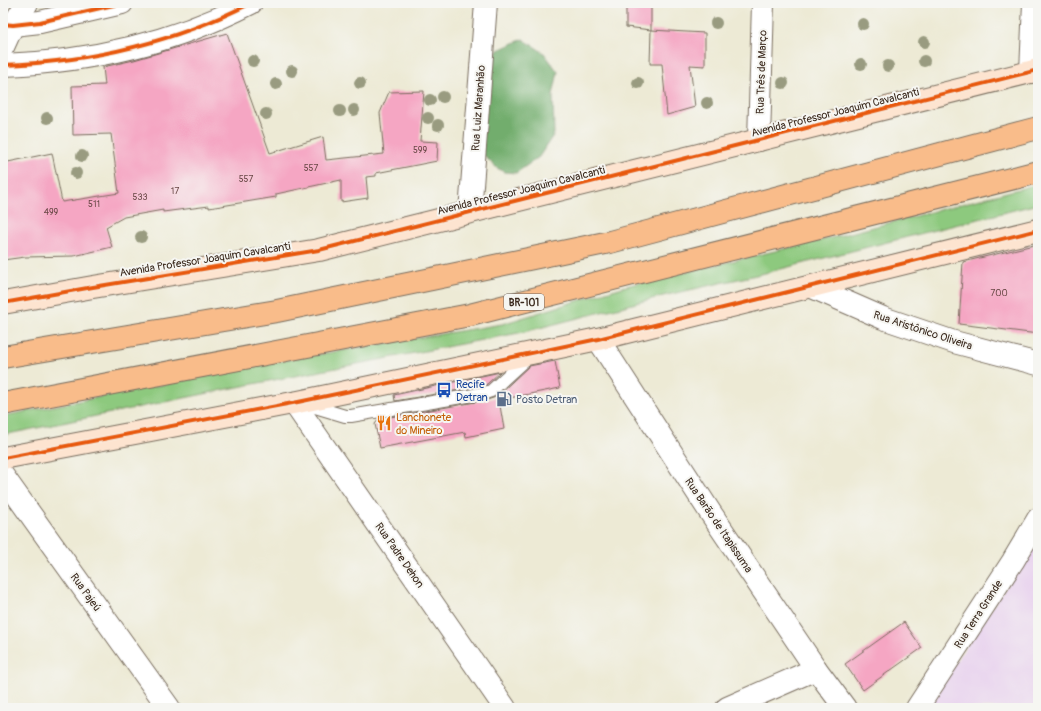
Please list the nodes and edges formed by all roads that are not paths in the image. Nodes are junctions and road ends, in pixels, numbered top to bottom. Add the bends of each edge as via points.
1 (27, 3) edge
2 (122, 3) edge
3 (251, 3) edge
4 (486, 3) edge
5 (764, 3) edge
6 (1034, 3) edge
7 (8, 25) edge
8 (3, 47) edge
9 (3, 65) edge
10 (1034, 71) edge
11 (1038, 128) edge
12 (759, 140) junction
13 (1038, 172) edge
14 (470, 212) junction
15 (1038, 230) edge
16 (812, 286) junction
17 (3, 303) edge
18 (598, 339) junction
19 (533, 353) junction
20 (3, 357) edge
21 (1038, 364) edge
22 (296, 402) junction
23 (3, 404) edge
24 (3, 458) edge
25 (3, 476) edge
26 (1038, 520) edge
27 (816, 669) junction
28 (169, 708) edge
29 (505, 708) edge
30 (727, 708) edge
31 (845, 708) edge
32 (917, 708) edge

1 - 7 street
2 - 7 street via 40,22
3 - 9 street via 158,41 94,56 38,64
4 - 14 street, Rua Luiz Maranhão
5 - 12 street, Rua Três de Março
6 - 10 street
7 - 8 street
10 - 12 main road, Avenida Professor Joaquim Cavalcanti
11 - 20 highway via 610,242 277,311
12 - 14 main road, Avenida Professor Joaquim Cavalcanti
13 - 23 highway, BR-101 via 470,315
14 - 17 main road, Avenida Professor Joaquim Cavalcanti via 318,250
15 - 16 main road
16 - 18 main road
16 - 21 street, Rua Aristônico Oliveira via 883,318 954,342
18 - 19 main road
18 - 27 street, Rua Barão de Itapissuma
19 - 22 main road
19 - 22 lane via 485,393 351,416
22 - 24 main road
22 - 29 street, Rua Padre Dehon
25 - 28 street, Rua Pajeú
26 - 32 street, Rua Terra Grande
27 - 30 street
27 - 31 street, Rua Barão de Itapissuma

